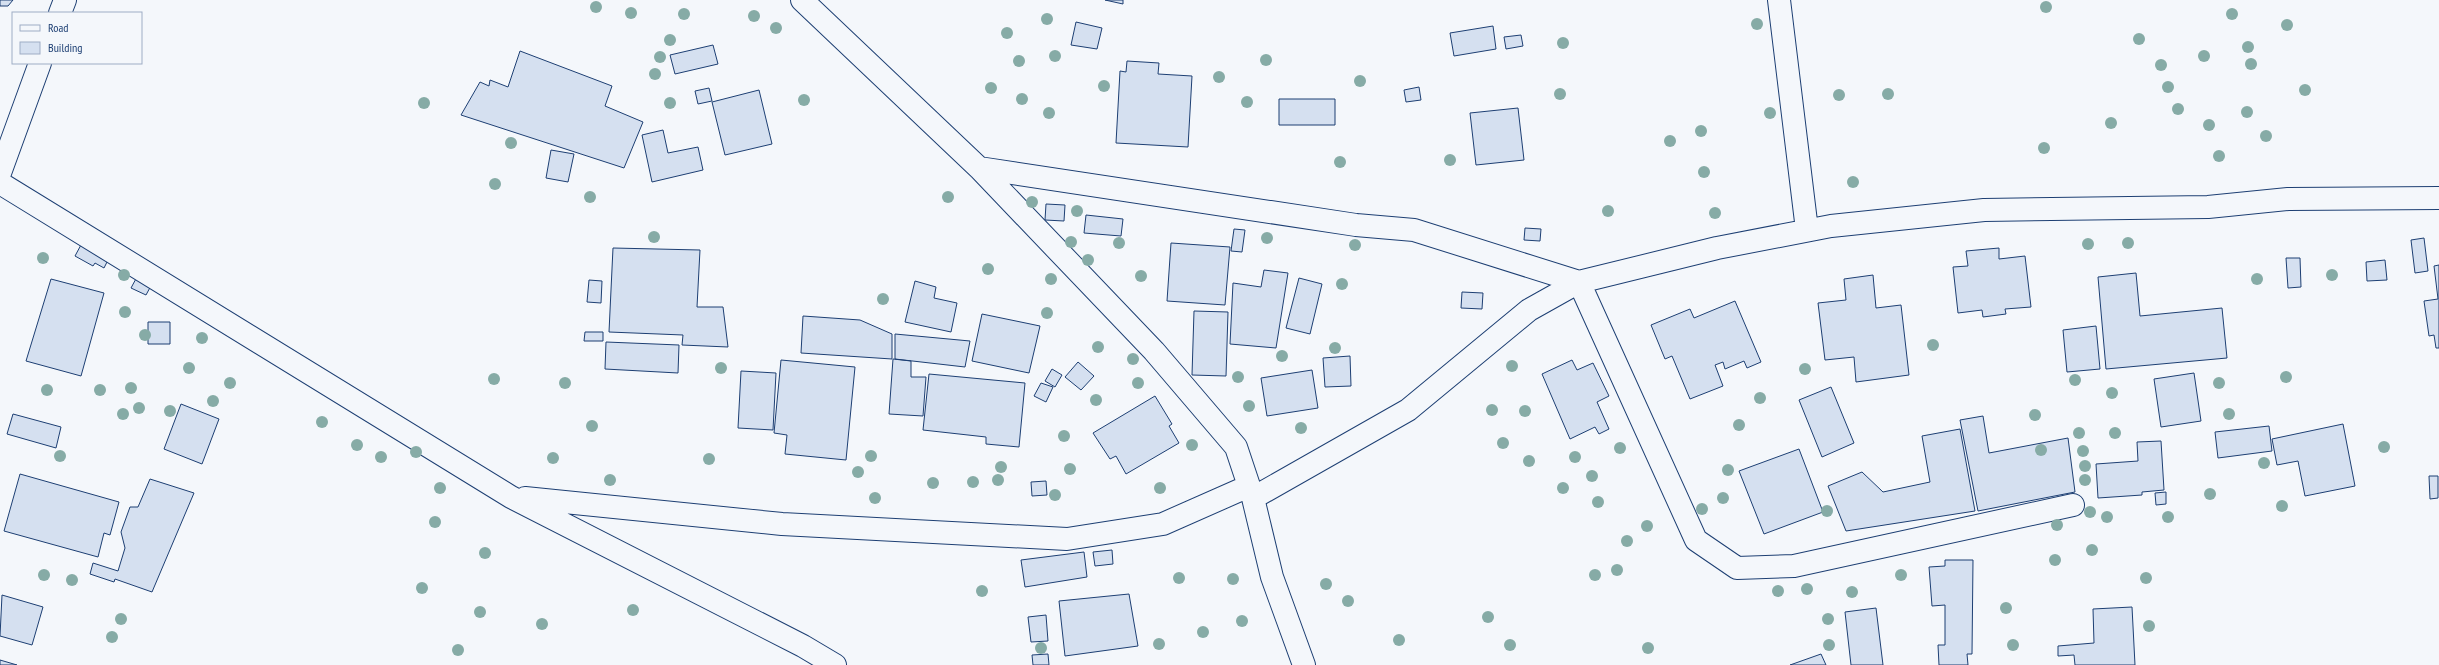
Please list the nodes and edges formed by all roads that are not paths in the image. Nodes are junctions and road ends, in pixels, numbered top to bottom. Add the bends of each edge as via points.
1 (65, 0) edge
2 (802, 0) edge
3 (1779, 0) edge
4 (60, 12) edge
5 (40, 64) edge
6 (979, 168) junction
7 (0, 173) edge
8 (0, 184) edge
9 (2439, 198) edge
10 (1808, 230) junction
11 (1579, 282) junction
12 (1251, 492) junction
13 (511, 497) junction
14 (2073, 506) dead end
15 (835, 665) edge
16 (1304, 665) edge

1 - 4 street
2 - 6 street
3 - 10 street
5 - 7 street
6 - 11 street via 1348,223 1414,230
6 - 12 street via 1154,351 1236,447
8 - 13 street
9 - 10 street via 2288,199 2208,207 1984,210
10 - 11 street via 1717,248
11 - 12 street via 1529,310 1408,410
11 - 14 street via 1696,540 1737,568 1794,566
12 - 13 street via 1163,524 1066,539 782,524
12 - 16 street via 1272,577
13 - 15 street

